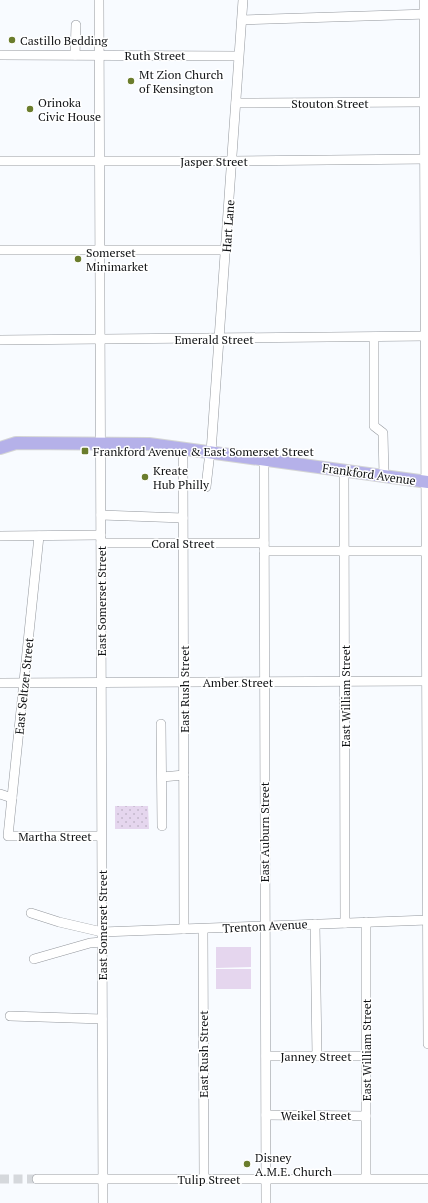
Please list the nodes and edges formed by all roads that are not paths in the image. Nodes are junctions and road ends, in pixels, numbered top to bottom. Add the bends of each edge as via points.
1 (99, 0) edge
2 (243, 0) edge
3 (424, 0) edge
4 (426, 14) edge
5 (242, 20) junction
6 (76, 24) dead end
7 (99, 54) junction
8 (0, 55) edge
9 (75, 55) junction
10 (238, 56) junction
11 (425, 102) junction
12 (236, 103) junction
13 (426, 159) edge
14 (0, 161) edge
15 (232, 161) junction
16 (100, 162) junction
17 (0, 250) edge
18 (101, 250) junction
19 (226, 250) junction
20 (427, 336) edge
21 (374, 337) junction
22 (100, 339) junction
23 (220, 339) junction
24 (0, 340) edge
25 (101, 443) junction
26 (0, 448) edge
27 (183, 449) junction
28 (210, 452) junction
29 (264, 460) junction
30 (344, 470) junction
31 (384, 476) junction
32 (427, 482) edge
33 (206, 487) dead end
34 (101, 515) junction
35 (184, 518) junction
36 (0, 536) edge
37 (39, 536) junction
38 (101, 539) junction
39 (184, 543) junction
40 (264, 547) junction
41 (345, 551) junction
42 (426, 551) junction
43 (345, 681) junction
44 (427, 681) edge
45 (101, 682) junction
46 (184, 682) junction
47 (264, 682) junction
48 (0, 683) edge
49 (25, 683) junction
50 (161, 724) dead end
51 (184, 775) junction
52 (162, 777) junction
53 (0, 794) edge
54 (12, 798) junction
55 (162, 826) dead end
56 (8, 836) joint
57 (101, 836) junction
58 (428, 895) edge
59 (32, 913) dead end
60 (428, 920) edge
61 (346, 922) junction
62 (366, 922) junction
63 (315, 924) junction
64 (264, 927) junction
65 (184, 929) junction
66 (203, 929) junction
67 (102, 932) junction
68 (102, 942) junction
69 (34, 959) dead end
70 (10, 1016) dead end
71 (102, 1019) junction
72 (428, 1044) edge
73 (266, 1056) junction
74 (317, 1056) junction
75 (366, 1056) junction
76 (266, 1115) junction
77 (366, 1116) junction
78 (366, 1178) junction
79 (37, 1179) tunnel mouth
80 (204, 1179) junction
81 (266, 1179) junction
82 (428, 1179) edge
83 (103, 1180) junction
84 (103, 1203) edge
85 (266, 1203) edge

1 - 7 street, East Somerset Street
2 - 5 street, Hart Lane
3 - 4 street
4 - 5 street
4 - 11 street
5 - 10 street, Hart Lane
6 - 9 street
7 - 9 street, Ruth Street
7 - 10 street, Ruth Street
7 - 16 street, East Somerset Street
8 - 9 street, Ruth Street
10 - 12 street, Hart Lane
11 - 12 street, Stouton Street
11 - 13 street
12 - 15 street, Hart Lane
13 - 15 street, Jasper Street
13 - 20 street
14 - 16 street, Jasper Street
15 - 16 street, Jasper Street
15 - 19 street, Hart Lane
16 - 18 street, East Somerset Street
17 - 18 street
18 - 19 street
18 - 22 street, East Somerset Street
19 - 23 street, Hart Lane
20 - 21 street, Emerald Street
20 - 32 street
21 - 23 street, Emerald Street
21 - 31 street via 374,426 383,433
22 - 23 street, Emerald Street
22 - 24 street, Emerald Street
22 - 25 street, East Somerset Street
23 - 28 street, Hart Lane
25 - 26 main road, Frankford Avenue via 16,443
25 - 27 main road, Frankford Avenue via 140,443
25 - 34 street, East Somerset Street
27 - 28 main road, Frankford Avenue
27 - 35 street, East Rush Street
28 - 29 main road, Frankford Avenue
28 - 33 street, Hart Lane
29 - 30 main road, Frankford Avenue
29 - 40 street, East Auburn Street
30 - 31 main road, Frankford Avenue
30 - 41 street, East William Street
31 - 32 main road, Frankford Avenue
32 - 42 street
34 - 35 street
34 - 38 street, East Somerset Street
35 - 39 street, East Rush Street
36 - 37 street, Coral Street
37 - 38 street, Coral Street
37 - 49 street, East Seltzer Street
38 - 39 street, Coral Street
38 - 45 street, East Somerset Street
39 - 40 street, Coral Street
39 - 46 street, East Rush Street
40 - 41 street, Coral Street
40 - 47 street, East Auburn Street
41 - 42 street, Coral Street
41 - 43 street, East William Street
42 - 44 street
43 - 44 street, Amber Street
43 - 47 street, Amber Street
43 - 61 street, East William Street
44 - 58 street
45 - 46 street, Amber Street
45 - 49 street, Amber Street
45 - 57 street, East Somerset Street
46 - 47 street, Amber Street
46 - 51 street, East Rush Street
47 - 64 street, East Auburn Street
48 - 49 street, Amber Street
49 - 54 street, East Seltzer Street
50 - 52 street
51 - 52 street
51 - 65 street, East Rush Street
52 - 55 street
53 - 54 street
54 - 56 street, East Seltzer Street
56 - 57 street, Martha Street
57 - 67 street, East Somerset Street
58 - 60 street
59 - 67 street, Trenton Avenue
60 - 62 street, Trenton Avenue
60 - 72 street
61 - 62 street, Trenton Avenue
61 - 63 street, Trenton Avenue
62 - 75 street, East William Street
63 - 64 street, Trenton Avenue
63 - 74 street
64 - 66 street, Trenton Avenue
64 - 73 street, East Auburn Street
65 - 66 street, Trenton Avenue
65 - 67 street, Trenton Avenue
66 - 80 street, East Rush Street
67 - 68 street, East Somerset Street
68 - 69 street
68 - 71 street, East Somerset Street
70 - 71 street
71 - 83 street, East Somerset Street
73 - 74 street, Janney Street
73 - 76 street, East Auburn Street
74 - 75 street, Janney Street
75 - 77 street, East William Street
76 - 77 street, Weikel Street
76 - 81 street, East Auburn Street
77 - 78 street, East William Street
78 - 81 street, Tulip Street
78 - 82 street, Tulip Street
79 - 83 street, Tulip Street
80 - 81 street, Tulip Street
80 - 83 street, Tulip Street
81 - 85 street, East Auburn Street
83 - 84 street, East Somerset Street

